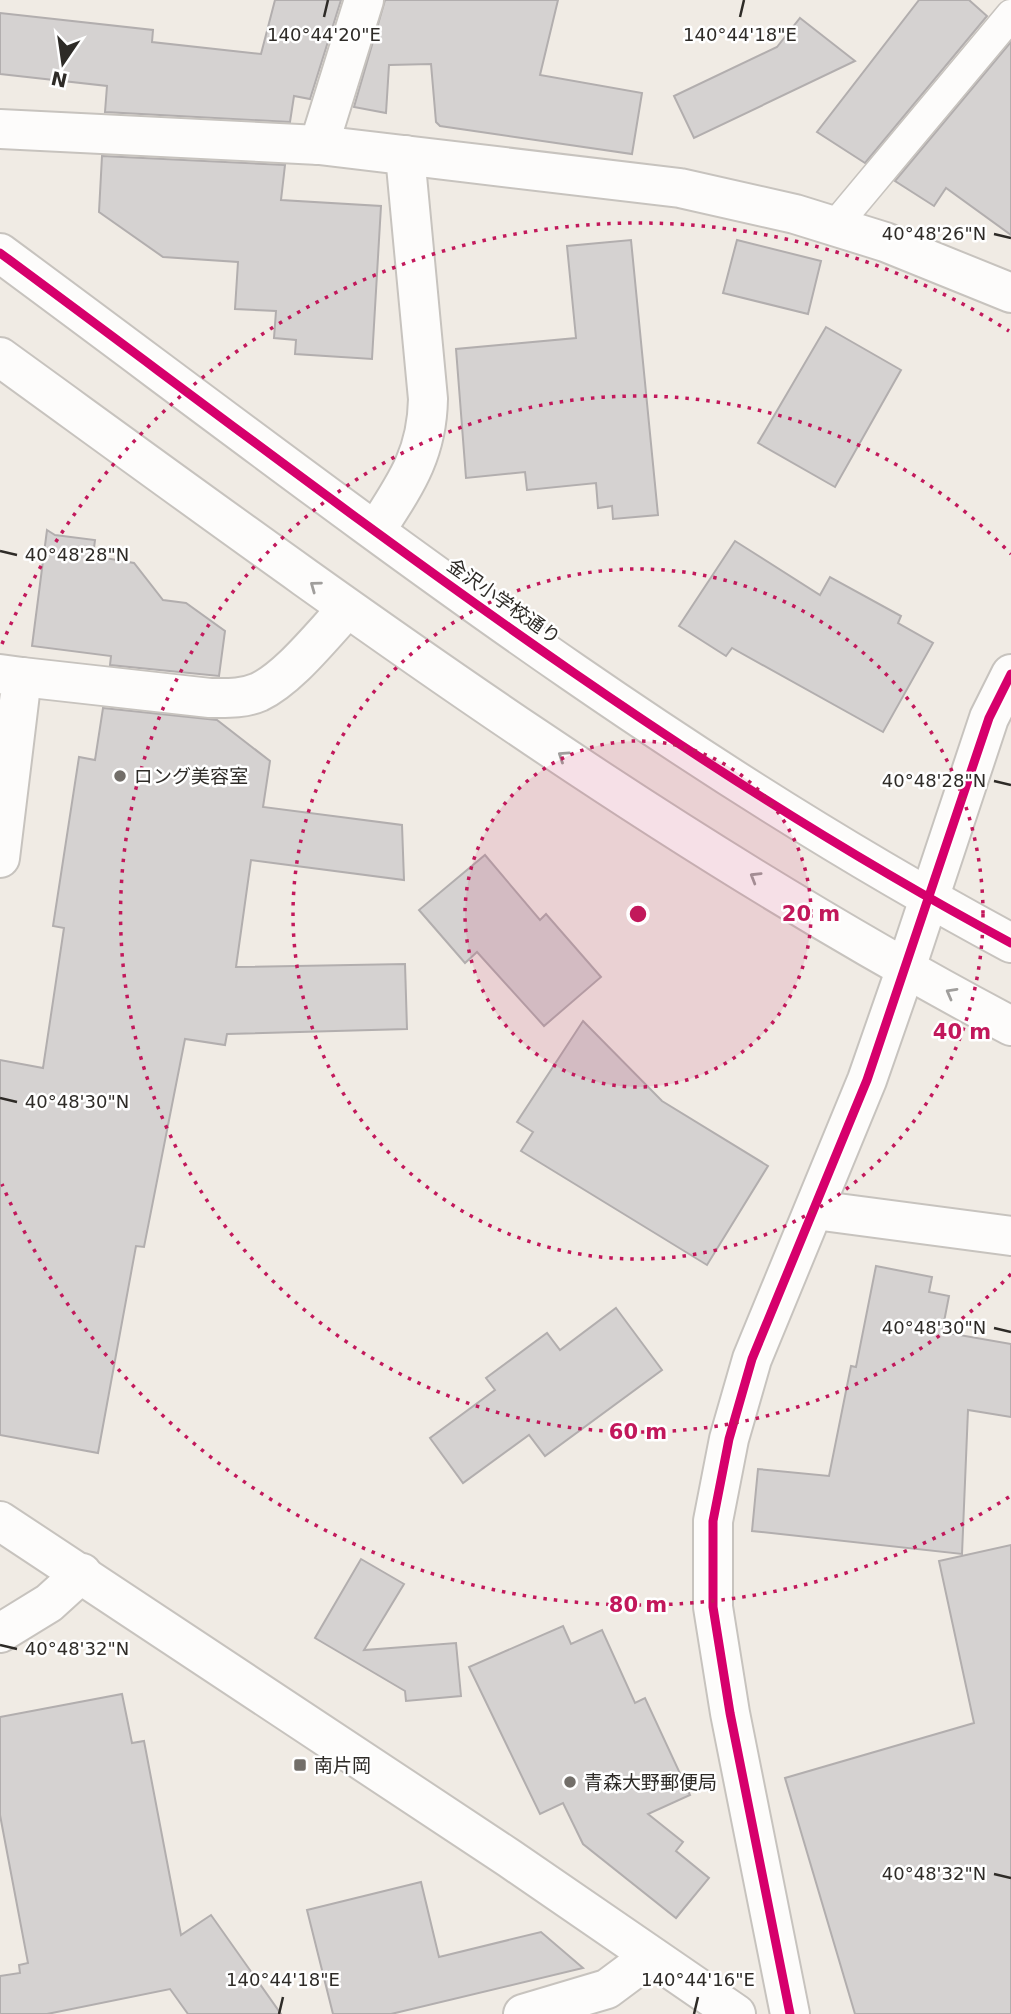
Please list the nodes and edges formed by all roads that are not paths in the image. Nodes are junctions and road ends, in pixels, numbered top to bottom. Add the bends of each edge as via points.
1 (364, 0) edge
2 (1011, 15) edge
3 (0, 129) edge
4 (319, 145) junction
5 (405, 155) junction
6 (834, 227) junction
7 (0, 253) edge
8 (1011, 293) edge
9 (0, 357) edge
10 (376, 530) junction
11 (348, 609) junction
12 (1011, 674) edge
13 (11, 675) edge
14 (0, 858) edge
15 (928, 899) junction
16 (1011, 943) edge
17 (906, 968) junction
18 (1011, 1026) edge
19 (815, 1210) junction
20 (1011, 1236) edge
21 (0, 1521) edge
22 (82, 1573) junction
23 (0, 1633) edge
24 (650, 1957) junction
25 (523, 2014) edge
26 (736, 2014) edge
27 (790, 2014) edge

1 - 4 street
2 - 6 lane
3 - 4 street
4 - 5 street
5 - 6 street via 680,188
5 - 10 street via 428,424 414,472
6 - 8 street
7 - 10 street, 金沢小学校通り
11 -> 9 street
10 - 15 street, 金沢小学校通り via 625,708
11 - 13 street via 280,676 259,692 237,698
17 -> 11 street via 616,792
12 - 15 street via 989,718
13 - 14 street
15 - 16 street, 金沢小学校通り
15 - 17 street
18 -> 17 street
17 - 19 street
19 - 20 street
19 - 27 street via 752,1359 729,1439 713,1521 713,1607
21 - 22 street
22 - 23 street via 49,1603
22 - 24 street
24 - 25 street via 607,1989
24 - 26 street

